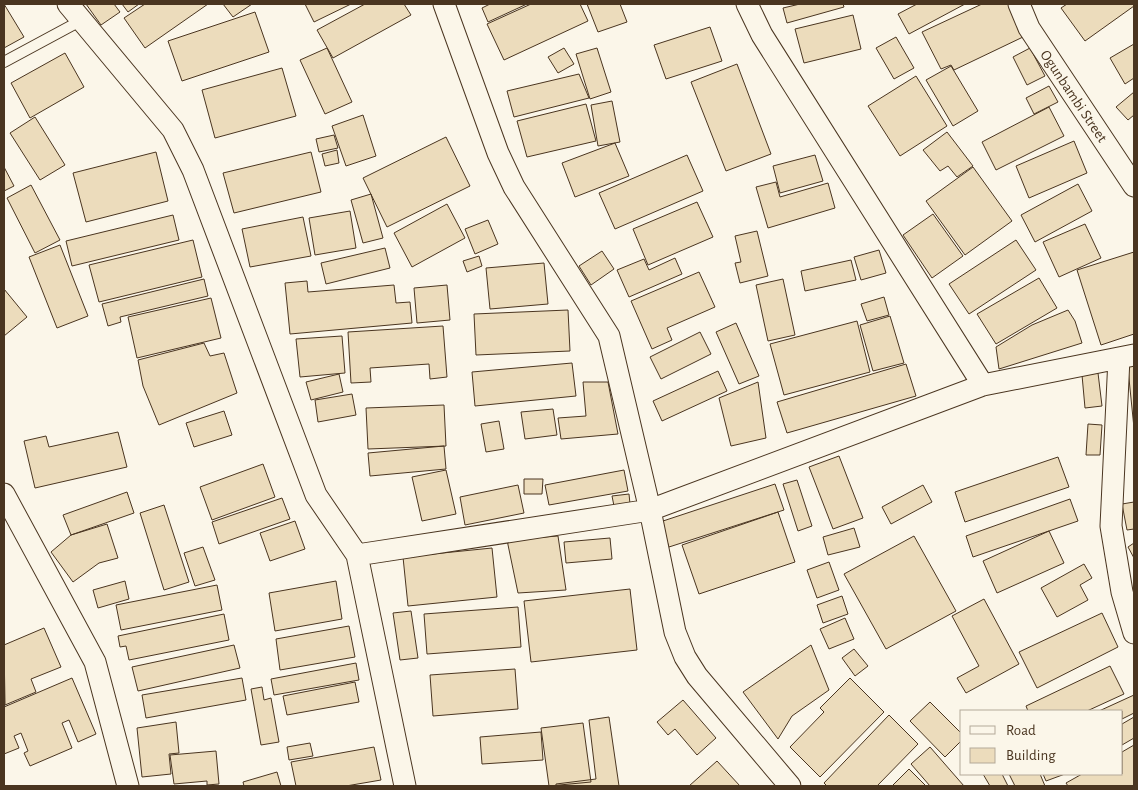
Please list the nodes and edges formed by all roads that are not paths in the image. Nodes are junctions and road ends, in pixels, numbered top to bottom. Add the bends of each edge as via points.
1 (68, 4) edge
2 (444, 4) edge
3 (747, 4) edge
4 (1019, 4) edge
5 (82, 20) junction
6 (4, 62) edge
7 (1134, 186) edge
8 (1127, 357) edge
9 (983, 385) junction
10 (4, 494) edge
11 (650, 510) junction
12 (357, 555) junction
13 (1134, 633) edge
14 (128, 786) edge
15 (405, 786) edge
16 (790, 786) edge

1 - 5 street
2 - 11 street via 498,153 514,187 609,336
3 - 9 street via 762,35
4 - 7 street, Ogunbambi Street via 1029,28
5 - 6 lane
5 - 12 street via 173,130 213,219 316,495
8 - 9 street
8 - 13 street via 1111,526 1122,592
9 - 11 street
10 - 14 street via 95,662
11 - 12 street
11 - 16 street via 674,632 685,657 697,676
12 - 15 street

